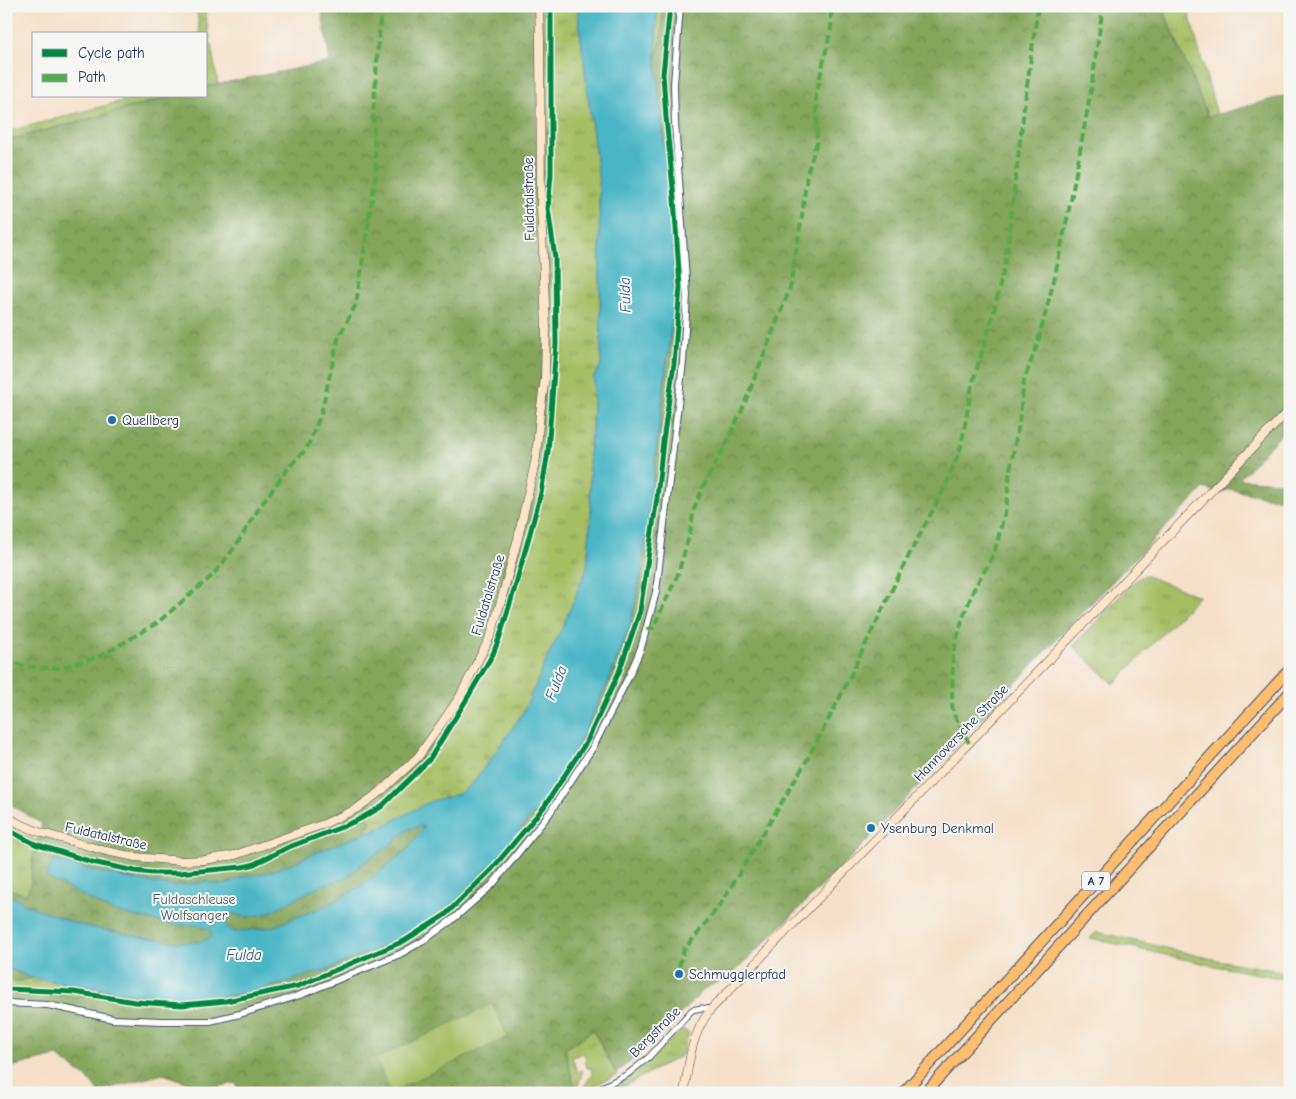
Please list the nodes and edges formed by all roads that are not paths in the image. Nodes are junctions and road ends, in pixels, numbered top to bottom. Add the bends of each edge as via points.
1 (539, 6) edge
2 (680, 6) edge
3 (1290, 409) edge
4 (1290, 669) edge
5 (1290, 692) edge
6 (6, 816) edge
7 (8, 1003) edge
8 (711, 1009) junction
9 (590, 1093) edge
10 (684, 1093) edge
11 (903, 1093) edge
12 (925, 1093) edge

1 - 6 main road, Fuldatalstraße via 546,328 545,378 536,458 491,635 460,698 418,758 356,809 324,824 235,855 182,861 135,858 39,832
2 - 7 street via 674,104 687,295 683,362 656,592 641,648 630,674 593,747 549,814 492,885 424,941 300,995 210,1021 113,1019 48,1005
3 - 8 main road, Hannoversche Straße
4 - 11 highway, A 7
5 - 12 highway, A 7
8 - 9 street, Bergstraße via 692,1010 649,1057 628,1074
8 - 10 main road, Hannoversche Straße via 695,1036

